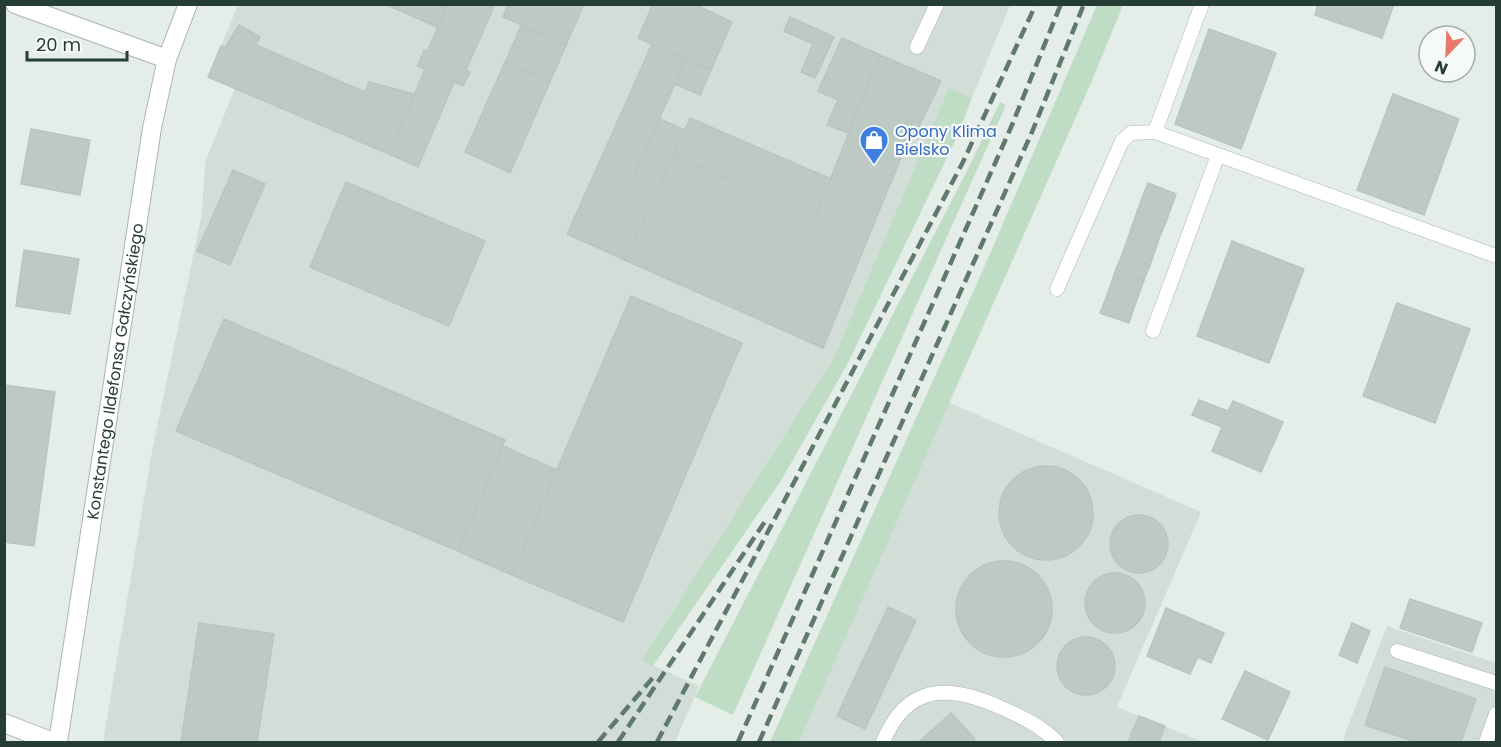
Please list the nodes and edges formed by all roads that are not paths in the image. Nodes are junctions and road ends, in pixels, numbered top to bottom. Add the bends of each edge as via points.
1 (15, 4) edge
2 (188, 4) edge
3 (937, 4) edge
4 (1202, 4) edge
5 (917, 47) dead end
6 (167, 59) junction
7 (1155, 132) junction
8 (1218, 155) junction
9 (1497, 256) edge
10 (1058, 289) dead end
11 (1153, 331) dead end
12 (1397, 651) dead end
13 (1497, 683) edge
14 (1497, 714) edge
15 (4, 723) edge
16 (53, 742) edge
17 (58, 742) edge
18 (883, 742) edge
19 (1057, 742) edge
20 (1486, 742) edge

1 - 6 street
2 - 6 street, Konstantego Ildefonsa Gałczyńskiego
3 - 5 lane
4 - 7 lane
6 - 17 street, Konstantego Ildefonsa Gałczyńskiego via 152,128
7 - 8 lane
7 - 10 lane via 1131,133 1122,141
8 - 9 lane
8 - 11 lane
12 - 13 lane
14 - 20 lane
15 - 16 street
18 - 19 lane via 898,712 915,699 946,691 979,697 1045,730

